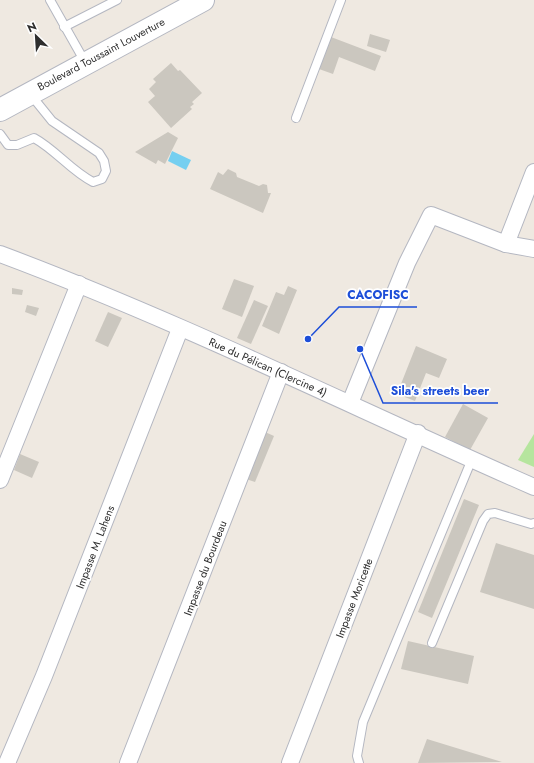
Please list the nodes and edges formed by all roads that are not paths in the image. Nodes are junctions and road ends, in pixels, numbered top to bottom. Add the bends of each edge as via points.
1 (50, 0) edge
2 (117, 0) edge
3 (341, 0) edge
4 (189, 3) edge
5 (64, 27) junction
6 (85, 63) junction
7 (29, 93) junction
8 (0, 110) edge
9 (296, 118) dead end
10 (0, 134) edge
11 (534, 172) edge
12 (506, 244) junction
13 (534, 249) edge
14 (0, 254) edge
15 (79, 284) junction
16 (180, 329) junction
17 (281, 372) junction
18 (350, 403) junction
19 (418, 434) junction
20 (472, 459) junction
21 (0, 480) edge
22 (534, 487) edge
23 (534, 523) edge
24 (432, 643) dead end
25 (6, 763) edge
26 (128, 763) edge
27 (290, 763) edge
28 (359, 763) edge

1 - 5 lane
2 - 5 lane
3 - 9 lane
4 - 6 main road, Boulevard Toussaint Louverture
5 - 6 lane
6 - 7 main road, Boulevard Toussaint Louverture
7 - 8 main road, Boulevard Toussaint Louverture
7 - 10 lane via 52,121 99,153 106,171 102,179 93,182 83,177 47,145 34,138 17,145 8,145
11 - 12 street
12 - 13 street
12 - 18 street via 431,215 407,263
14 - 15 street, Rue du Pélican (Clercine 4)
15 - 16 street, Rue du Pélican (Clercine 4)
15 - 21 street
16 - 17 street, Rue du Pélican (Clercine 4)
16 - 25 street, Impasse M. Lahens via 44,676
17 - 18 street, Rue du Pélican (Clercine 4)
17 - 26 street, Impasse du Bourdeau
18 - 19 street, Rue du Pélican (Clercine 4)
19 - 20 street, Rue du Pélican (Clercine 4)
19 - 27 street, Impasse Moricette
20 - 22 street, Rue du Pélican (Clercine 4)
20 - 28 lane via 363,722 357,756
23 - 24 lane via 495,513 488,514 482,521

